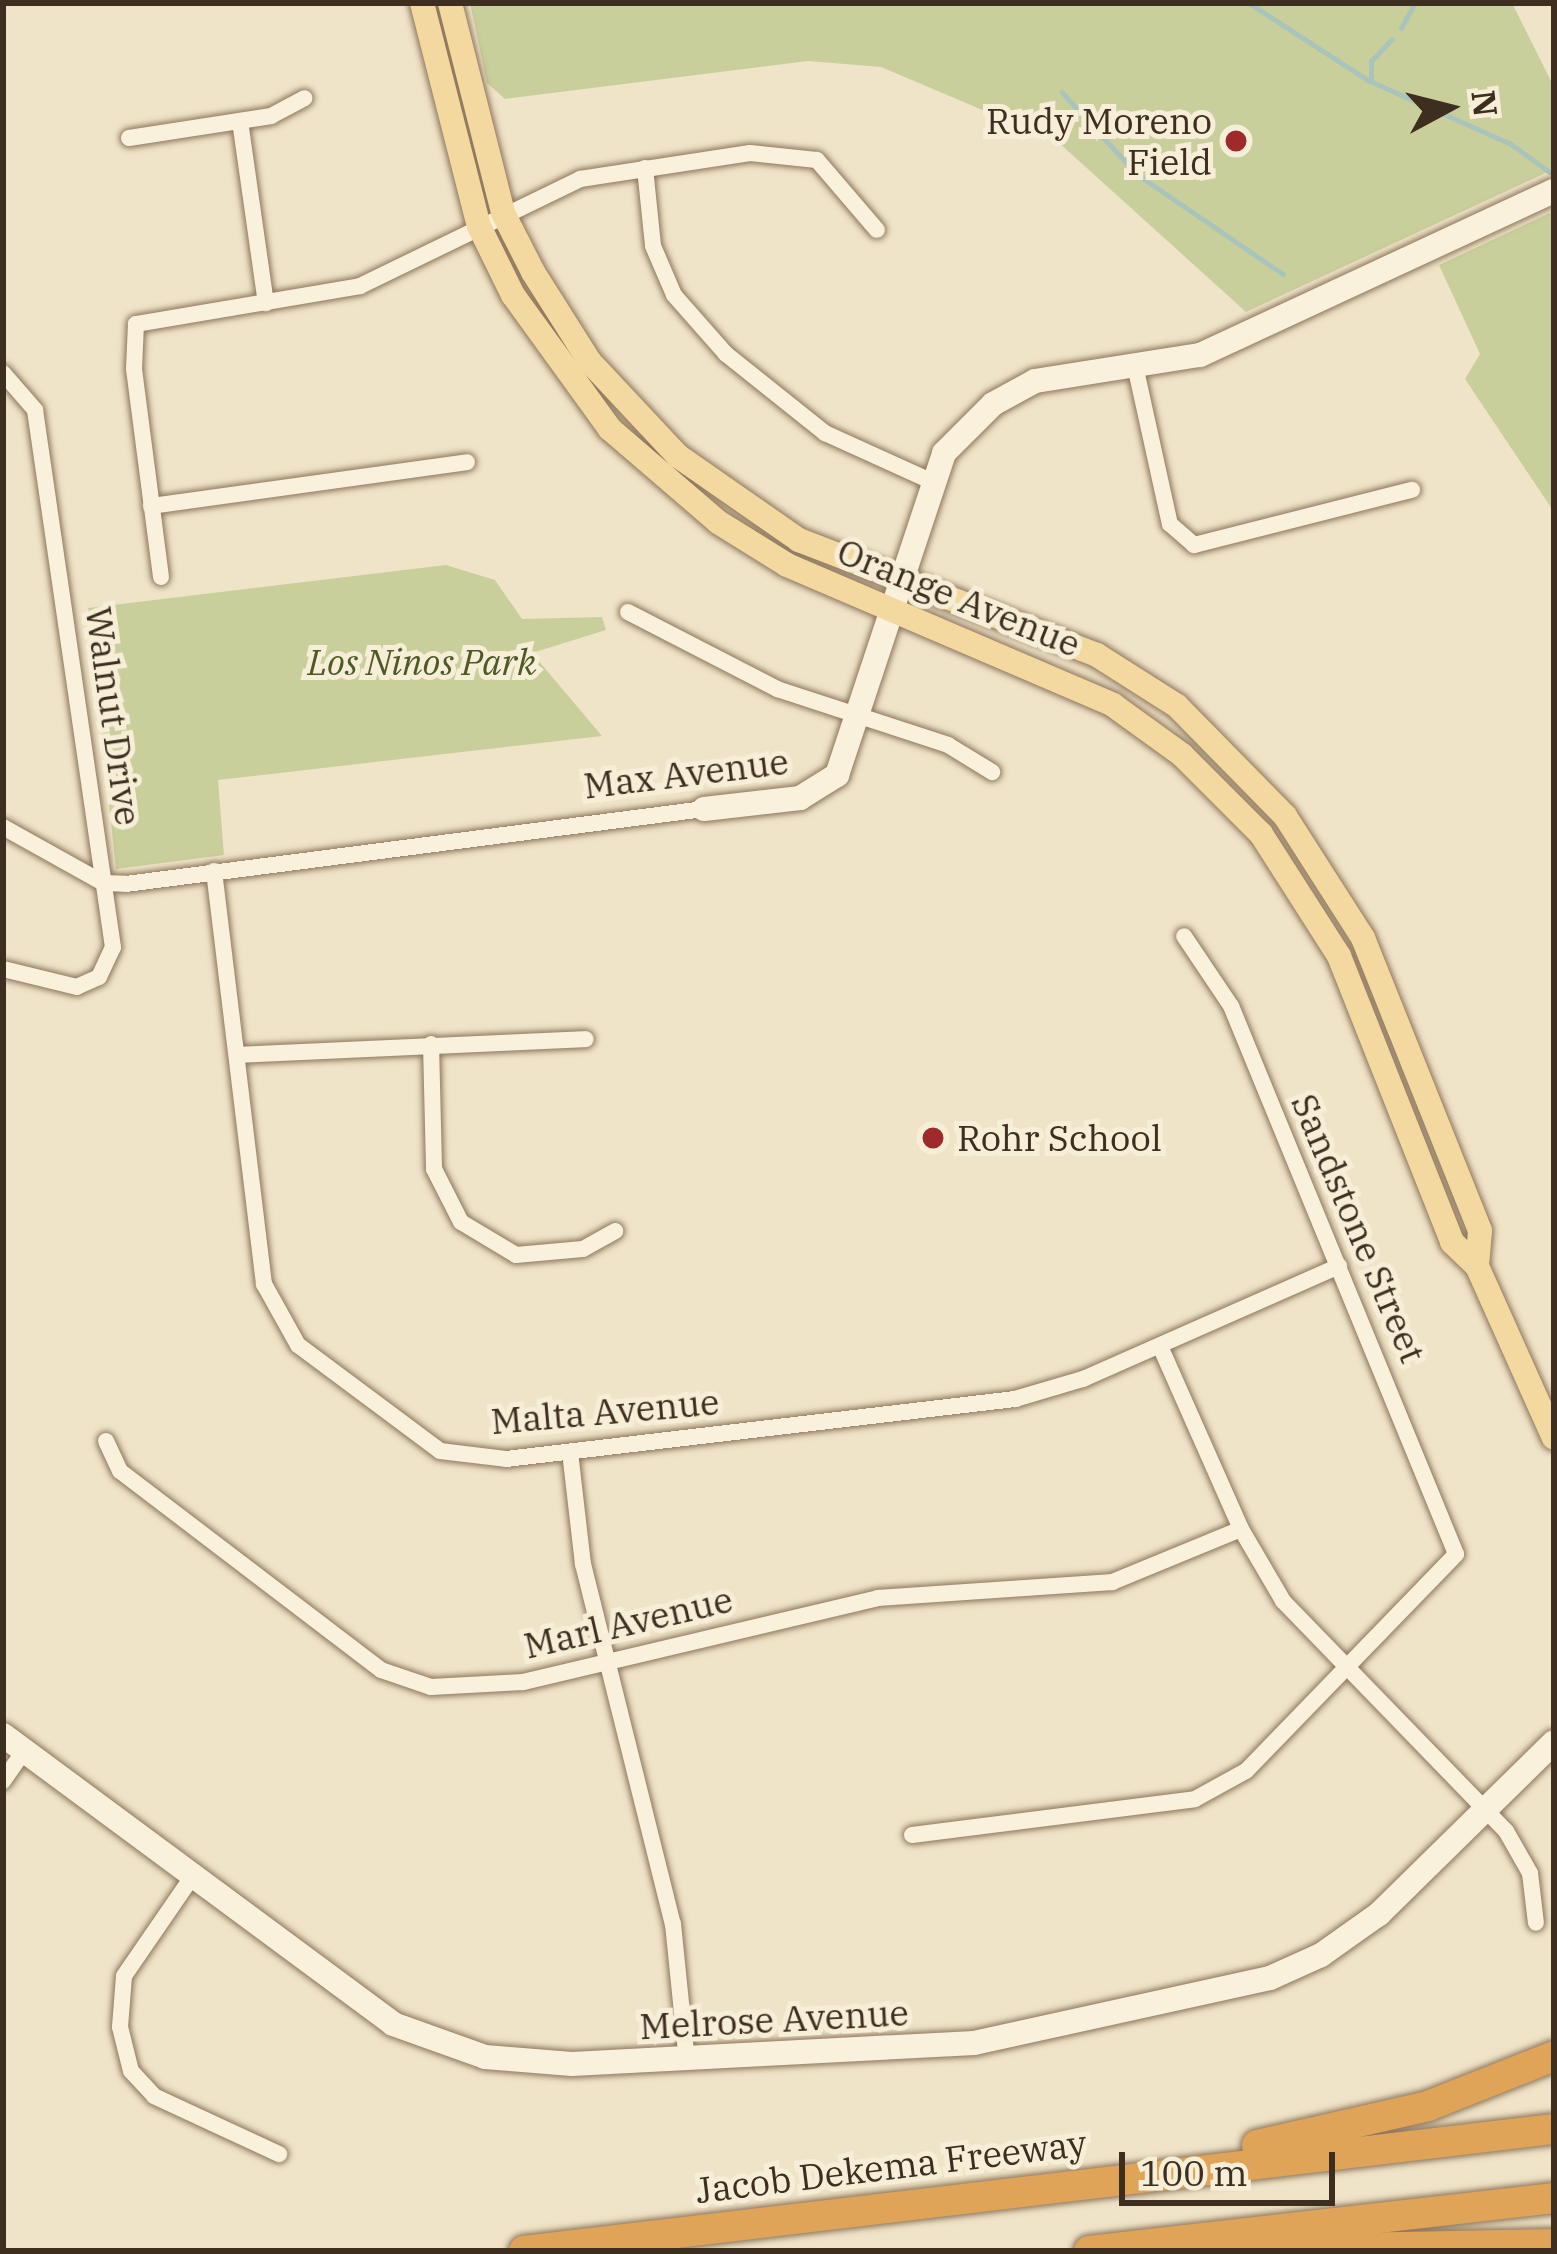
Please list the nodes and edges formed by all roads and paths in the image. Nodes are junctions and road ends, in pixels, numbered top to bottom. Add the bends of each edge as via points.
1 (422, 3) edge
2 (450, 3) edge
3 (305, 98) dead end
4 (240, 121) junction
5 (130, 138) dead end
6 (645, 168) junction
7 (1554, 190) edge
8 (503, 213) junction
9 (478, 226) junction
10 (877, 230) dead end
11 (266, 303) junction
12 (1136, 370) junction
13 (3, 373) edge
14 (467, 461) dead end
15 (934, 482) junction
16 (1412, 490) dead end
17 (151, 506) junction
18 (161, 577) dead end
19 (902, 585) junction
20 (892, 611) junction
21 (628, 612) dead end
22 (858, 716) junction
23 (992, 772) dead end
24 (704, 809) joint
25 (3, 827) edge
26 (214, 872) junction
27 (103, 883) junction
28 (1184, 936) dead end
29 (3, 969) edge
30 (586, 1039) dead end
31 (431, 1043) junction
32 (238, 1055) junction
33 (1415, 1069) junction
34 (1388, 1081) junction
35 (615, 1231) dead end
36 (1339, 1266) junction
37 (1477, 1266) junction
38 (1160, 1346) junction
39 (1554, 1438) edge
40 (106, 1441) dead end
41 (570, 1452) junction
42 (1241, 1528) junction
43 (607, 1660) junction
44 (1346, 1669) junction
45 (3, 1735) edge
46 (1554, 1742) edge
47 (25, 1750) junction
48 (3, 1781) edge
49 (1485, 1810) junction
50 (912, 1835) dead end
51 (192, 1877) junction
52 (1536, 1923) dead end
53 (1554, 2056) edge
54 (688, 2060) junction
55 (1554, 2128) edge
56 (279, 2154) dead end
57 (1116, 2177) junction
58 (1554, 2198) edge
59 (1554, 2243) edge
60 (524, 2251) edge
61 (1089, 2251) edge
62 (1144, 2251) edge

1 - 9 main road, Orange Avenue
2 - 8 main road, Orange Avenue
3 - 4 street
4 - 5 street
4 - 11 street
6 - 8 street via 580,179
6 - 10 street via 784,151 817,160
6 - 15 street via 653,246 669,283 726,354 826,433
7 - 12 street, Max Avenue via 1238,339
8 - 9 street
8 - 19 main road, Orange Avenue via 590,362 678,456 799,540
9 - 11 street via 360,286
9 - 20 main road, Orange Avenue via 563,371 662,479 788,565
11 - 17 street via 130,328
12 - 15 street, Max Avenue via 1035,381 1007,394 951,445
12 - 16 street via 1170,524 1194,545
13 - 27 street, Walnut Drive via 34,410
14 - 17 street
15 - 19 street, Max Avenue
17 - 18 street
19 - 20 street, Max Avenue
19 - 33 main road, Orange Avenue via 1097,655 1178,706 1244,768 1342,900
20 - 22 street, Max Avenue
20 - 34 main road, Orange Avenue via 1085,688 1142,723 1225,794 1339,956
21 - 22 street via 777,689
22 - 23 street via 948,745
22 - 24 street, Max Avenue via 837,775 820,790
24 - 26 street, Max Avenue
25 - 27 street
26 - 27 street, Max Avenue
26 - 32 street, Malta Avenue
27 - 29 street, Walnut Drive via 113,947 100,977 68,988
28 - 36 street, Sandstone Street via 1231,1006
30 - 31 street
31 - 32 street
31 - 35 street via 434,1169 461,1222 516,1255 584,1249
32 - 41 street, Malta Avenue via 264,1284 290,1335 440,1451 506,1459
33 - 34 main road
33 - 37 main road, Orange Avenue via 1480,1231
34 - 37 main road, Orange Avenue via 1452,1242
36 - 38 street, Malta Avenue
36 - 44 street, Sandstone Street via 1456,1554
37 - 39 main road, Orange Avenue
38 - 41 street, Malta Avenue via 1015,1399
38 - 42 street
40 - 43 street, Marl Avenue via 121,1471 381,1670 431,1687 480,1690
41 - 43 street via 583,1564
42 - 43 street, Marl Avenue via 1112,1582 878,1598
42 - 44 street via 1292,1612
43 - 54 street via 675,1936
44 - 49 street
44 - 50 street via 1246,1771 1195,1799
45 - 47 street, Melrose Avenue
46 - 49 street, Melrose Avenue
47 - 48 street
47 - 51 street, Melrose Avenue
49 - 52 street via 1530,1873
49 - 54 street, Melrose Avenue via 1352,1936 1270,1978 974,2043
51 - 54 street, Melrose Avenue via 393,2024 435,2044 532,2063
51 - 56 street via 124,1976 120,2027 131,2071 154,2096
53 - 57 highway via 1428,2106
55 - 57 highway, Jacob Dekema Freeway
57 - 60 highway, Jacob Dekema Freeway
58 - 61 highway
59 - 62 highway

